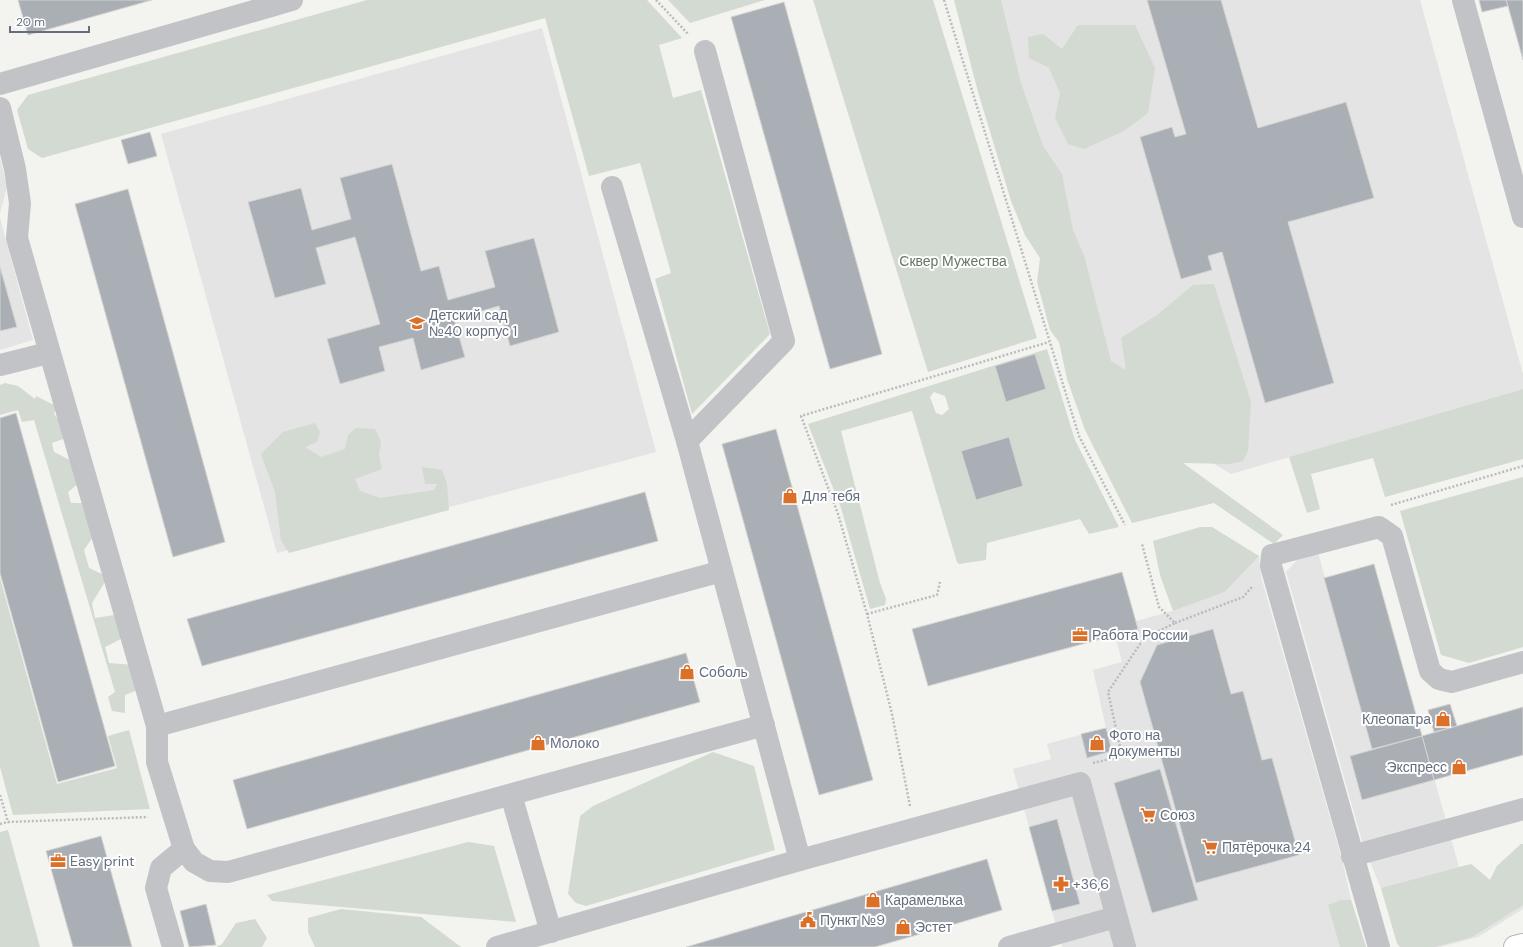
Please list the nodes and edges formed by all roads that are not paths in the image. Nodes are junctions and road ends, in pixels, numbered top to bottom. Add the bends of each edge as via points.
1 (292, 0) edge
2 (1462, 0) edge
3 (705, 51) road end
4 (0, 84) edge
5 (0, 108) edge
6 (612, 188) dead end
7 (1523, 217) edge
8 (48, 353) junction
9 (0, 365) edge
10 (687, 442) junction
11 (722, 571) junction
12 (1523, 662) edge
13 (764, 725) junction
14 (157, 726) junction
15 (511, 795) junction
16 (1523, 809) edge
17 (184, 849) junction
18 (1352, 856) junction
19 (800, 860) junction
20 (1116, 917) junction
21 (551, 932) junction
22 (1523, 945) edge
23 (173, 947) edge
24 (497, 947) edge
25 (1009, 947) edge
26 (1125, 947) edge
27 (1379, 947) edge
28 (1515, 947) edge

1 - 4 lane
2 - 7 lane
3 - 10 lane via 784,341
5 - 8 lane via 15,169 20,203 17,238
6 - 10 lane
8 - 9 lane
8 - 14 lane
10 - 11 lane
11 - 13 lane
11 - 14 lane
12 - 18 lane via 1452,682 1439,679 1430,671 1392,536 1379,526 1272,555 1271,566
13 - 15 lane
13 - 19 lane
14 - 17 lane via 157,762
15 - 17 lane via 228,872 210,871 194,862
15 - 21 lane
16 - 18 lane
17 - 23 lane via 161,868 156,888
18 - 27 lane
19 - 20 lane via 1080,783
19 - 21 lane
20 - 25 lane
20 - 26 lane
21 - 24 lane
22 - 28 main road

